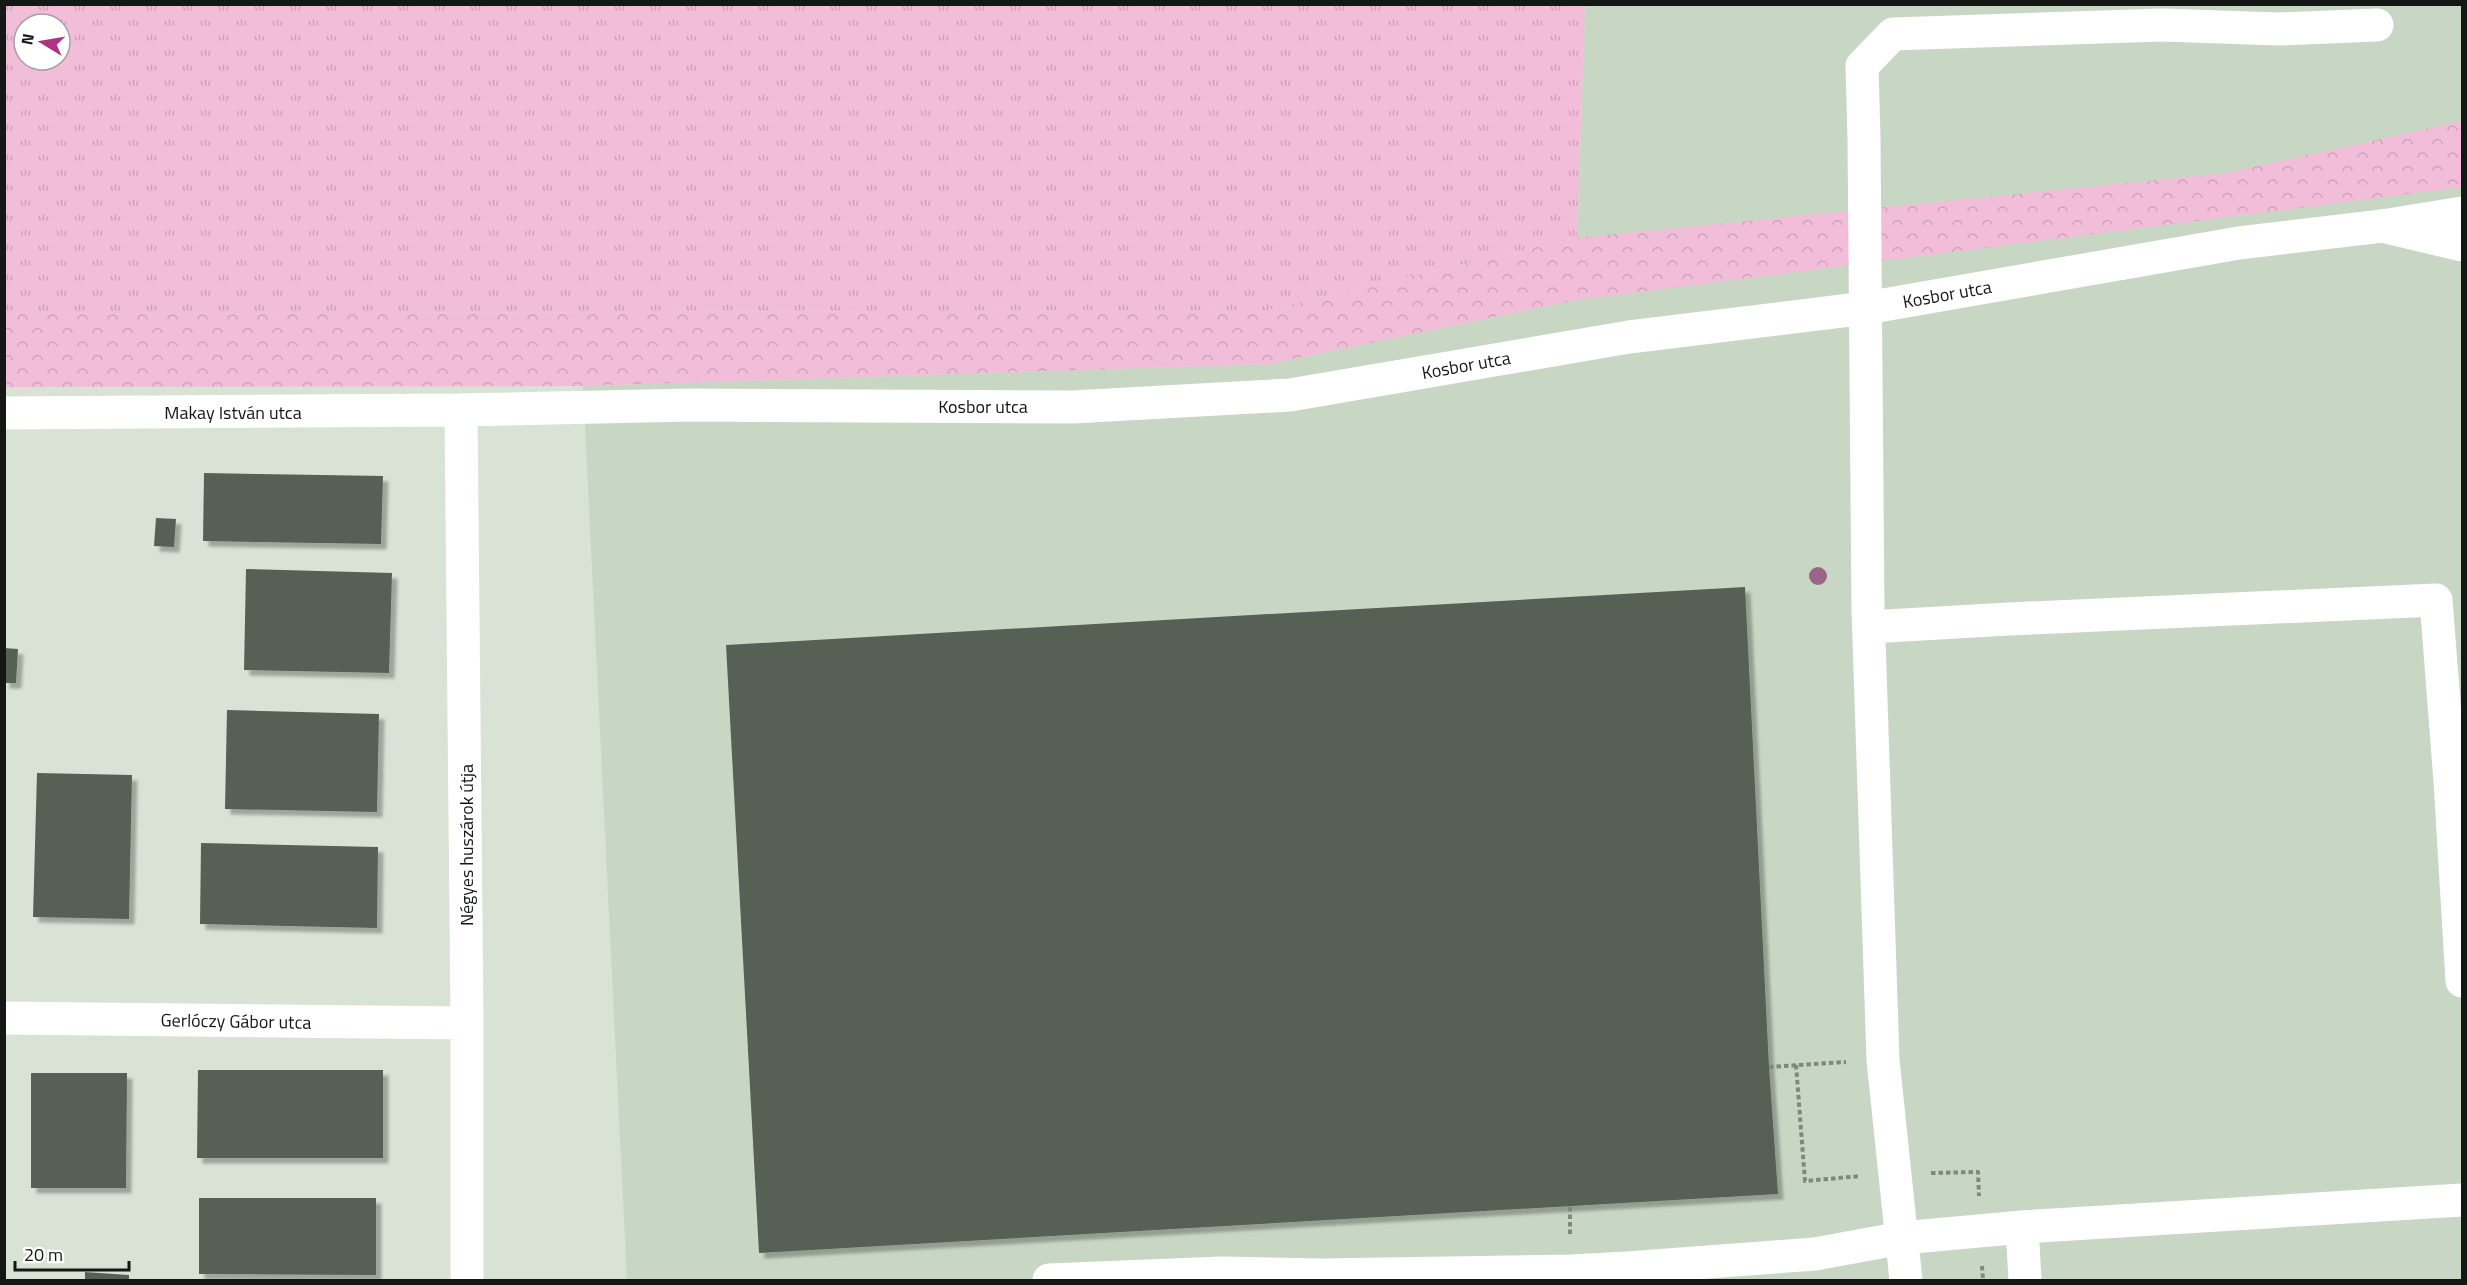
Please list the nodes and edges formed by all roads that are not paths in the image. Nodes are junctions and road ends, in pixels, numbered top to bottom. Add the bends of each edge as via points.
1 (2377, 25) dead end
2 (2463, 213) edge
3 (2382, 226) junction
4 (2463, 245) edge
5 (1866, 308) junction
6 (460, 410) junction
7 (4, 414) edge
8 (1869, 627) junction
9 (2463, 981) edge
10 (4, 1018) edge
11 (467, 1023) junction
12 (2463, 1200) edge
13 (2022, 1227) junction
14 (1902, 1239) junction
15 (1416, 1277) edge
16 (467, 1281) edge
17 (1049, 1281) edge
18 (1906, 1281) edge
19 (2025, 1281) edge

1 - 5 street via 2279,29 2162,25 1893,34 1862,66
2 - 3 street, Kosbor utca
3 - 4 street
3 - 5 street, Kosbor utca via 2239,243
5 - 6 street, Kosbor utca via 1629,337 1290,394 1072,407 690,405
5 - 8 street
6 - 7 street, Makay István utca
6 - 11 street, Négyes huszárok útja
8 - 9 street via 2436,600
8 - 14 street via 1883,1060
10 - 11 street, Gerlóczy Gábor utca
11 - 16 street, Négyes huszárok útja
12 - 13 street
13 - 14 street
13 - 19 street
14 - 15 street via 1815,1254 1720,1263
14 - 18 street
15 - 17 street via 1222,1273

